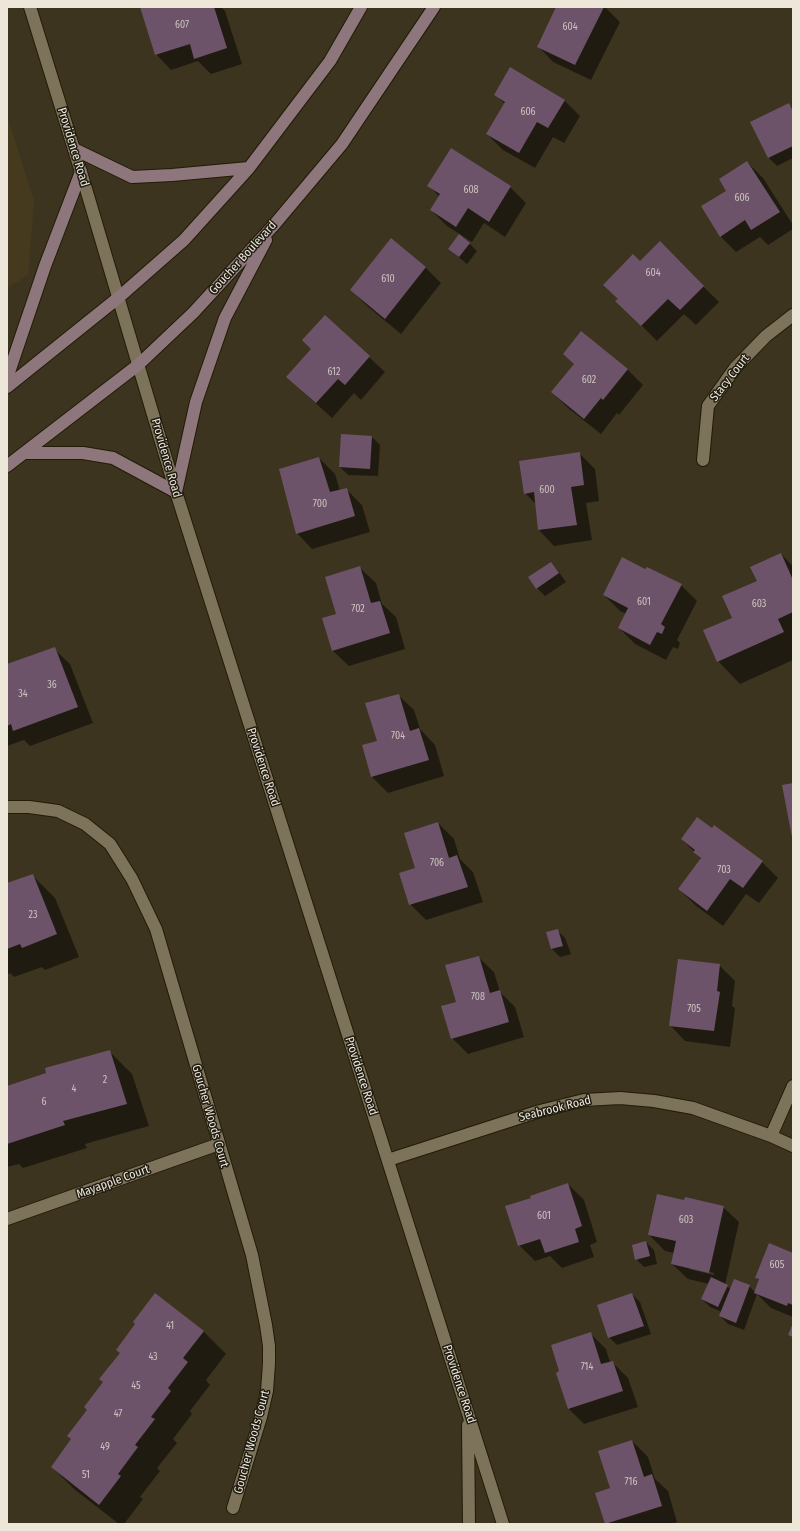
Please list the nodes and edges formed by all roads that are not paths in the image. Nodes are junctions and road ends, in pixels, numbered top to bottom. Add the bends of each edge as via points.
1 (30, 7) edge
2 (361, 7) edge
3 (434, 7) edge
4 (74, 149) junction
5 (249, 168) junction
6 (81, 172) junction
7 (274, 225) junction
8 (118, 298) junction
9 (793, 315) edge
10 (138, 365) junction
11 (7, 378) edge
12 (7, 387) edge
13 (26, 453) junction
14 (703, 460) dead end
15 (7, 466) edge
16 (176, 492) junction
17 (7, 807) edge
18 (793, 1086) edge
19 (771, 1136) junction
20 (218, 1144) junction
21 (793, 1146) edge
22 (388, 1160) junction
23 (7, 1219) edge
24 (468, 1412) junction
25 (233, 1508) dead end
26 (469, 1524) edge
27 (503, 1524) edge

1 - 4 street, Providence Road
2 - 5 main road via 330,60
3 - 7 main road, Goucher Boulevard via 342,144
4 - 5 main road via 132,176
4 - 6 street, Providence Road
5 - 8 main road via 184,240
6 - 8 street, Providence Road
6 - 11 main road via 45,266
7 - 10 main road, Goucher Boulevard via 193,313
7 - 16 main road via 225,318 196,402
8 - 10 street, Providence Road
8 - 12 main road
9 - 14 street, Stacy Court via 766,336 736,368 708,406
10 - 13 main road, Goucher Boulevard
10 - 16 street, Providence Road
13 - 15 main road, Goucher Boulevard
13 - 16 main road via 83,453 113,458
16 - 22 street, Providence Road
17 - 20 street, Goucher Woods Court via 58,811 85,824 110,844 132,879 156,929
18 - 19 street
19 - 21 street, Seabrook Road
19 - 22 street, Seabrook Road via 693,1108 654,1101 612,1098 584,1100 540,1111
20 - 23 street, Mayapple Court
20 - 25 street, Goucher Woods Court via 252,1255 269,1346 261,1417
22 - 24 street, Providence Road
24 - 26 street
24 - 27 street, Providence Road

